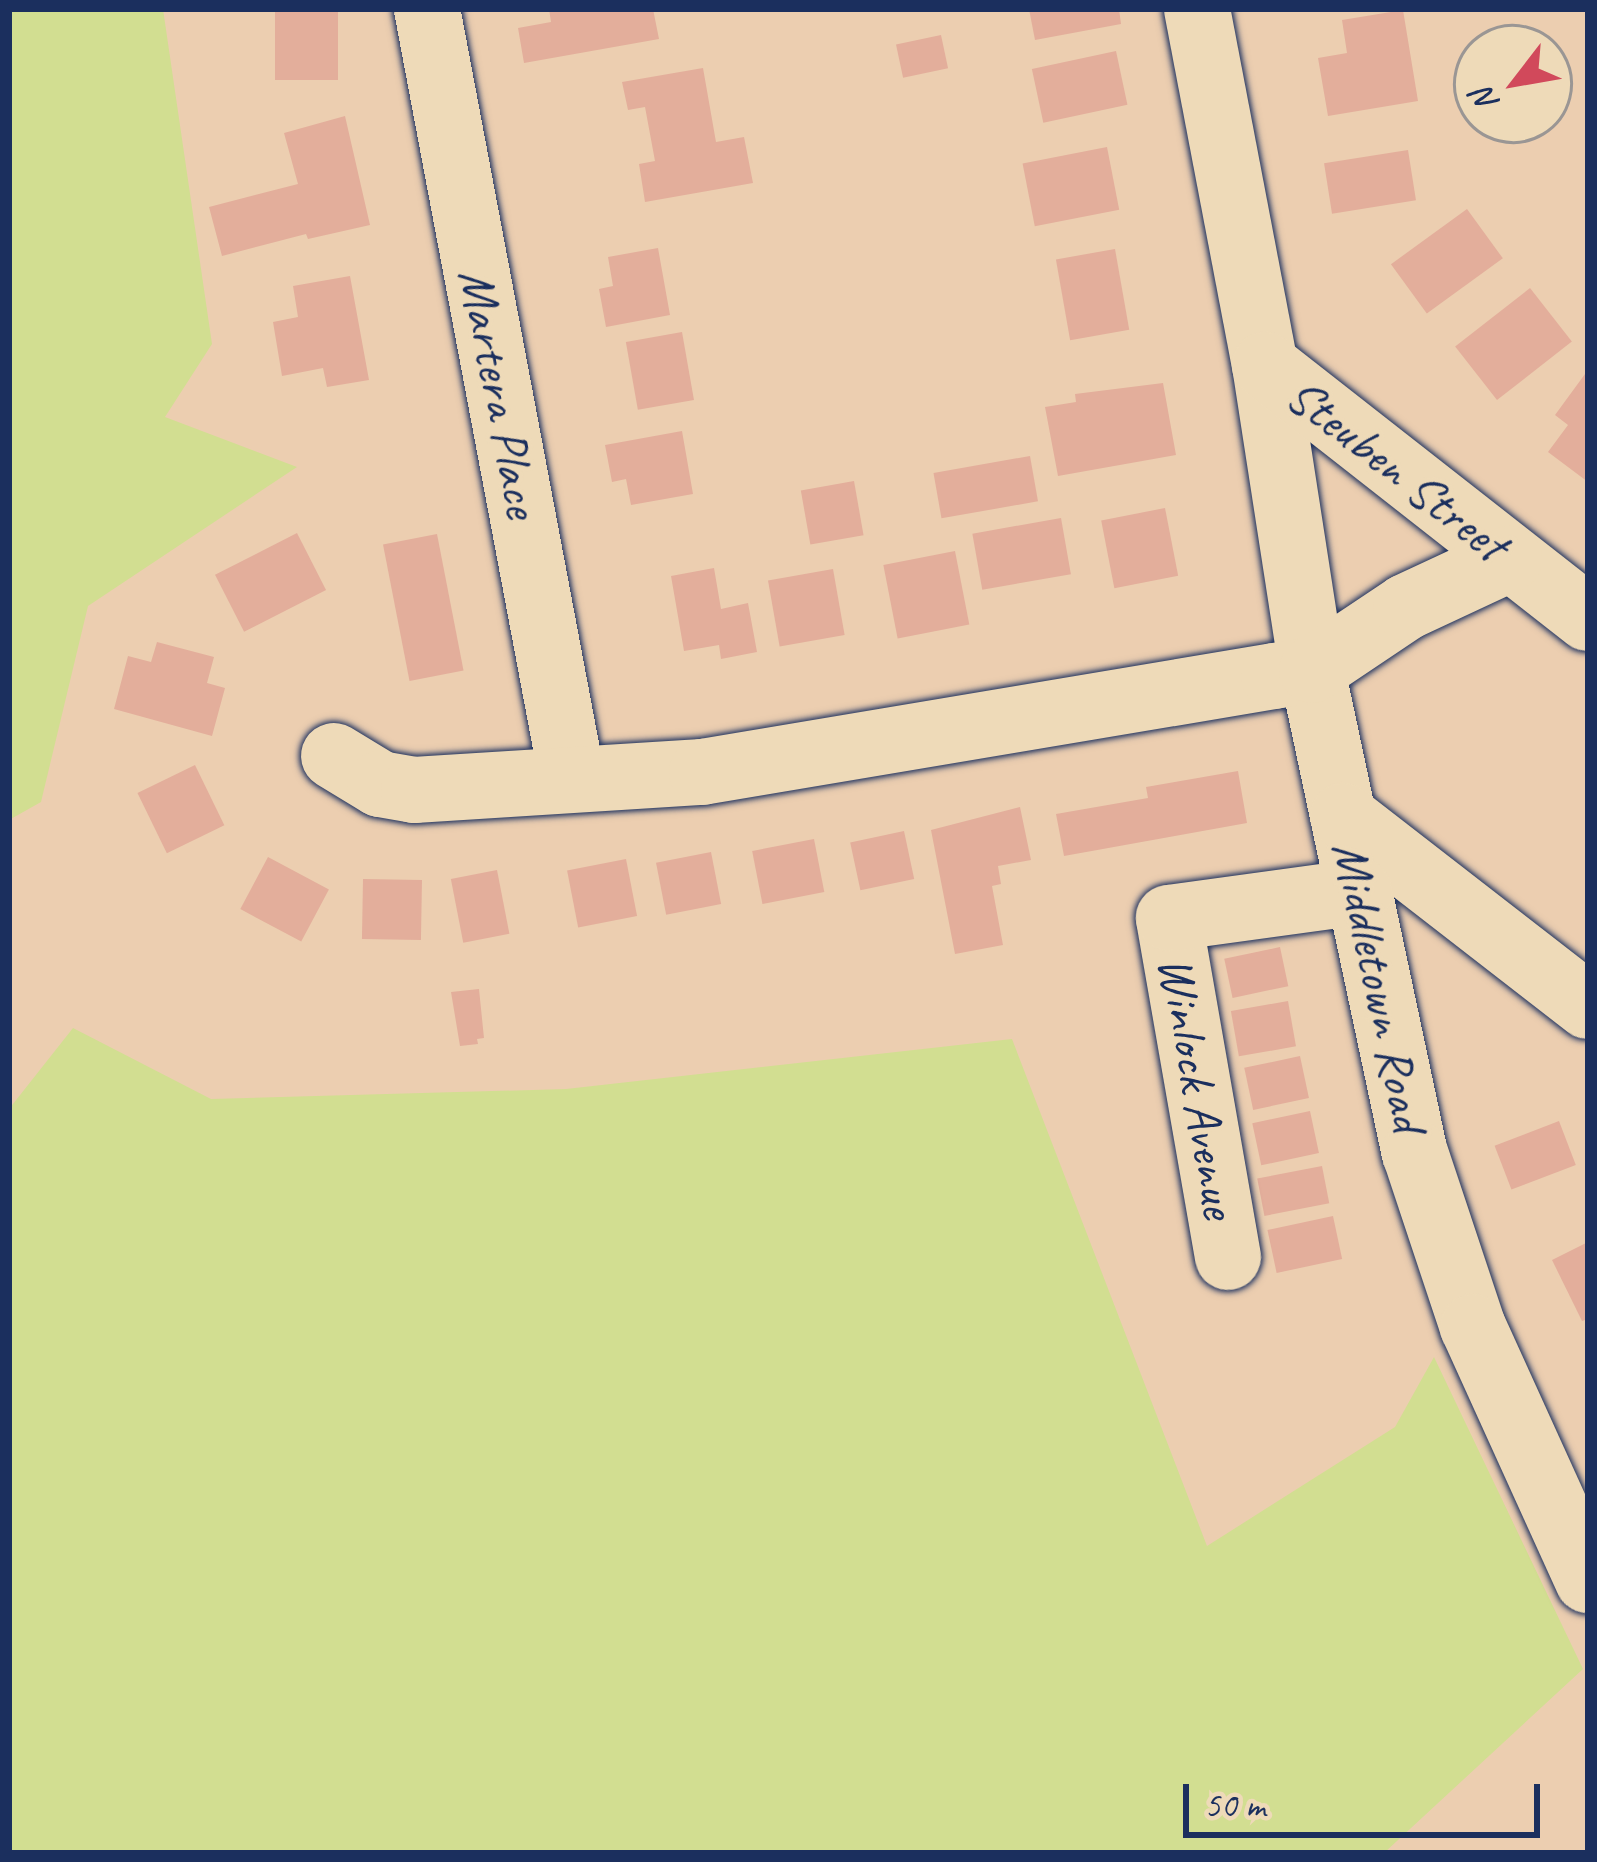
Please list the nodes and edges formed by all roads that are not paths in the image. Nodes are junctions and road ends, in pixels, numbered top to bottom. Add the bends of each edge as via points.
1 (427, 9) edge
2 (1197, 9) edge
3 (1265, 365) junction
4 (1509, 559) junction
5 (1588, 618) edge
6 (1312, 670) junction
7 (334, 756) dead end
8 (572, 778) junction
9 (1343, 816) junction
10 (1359, 892) junction
11 (1588, 1006) edge
12 (1228, 1257) dead end
13 (1588, 1580) edge

1 - 8 street, Martera Place
2 - 3 street, Steuben Street
3 - 4 street, Steuben Street
3 - 6 street, Middletown Road
4 - 5 street, Steuben Street
4 - 6 street via 1406,607
6 - 8 street via 702,772
6 - 9 street, Middletown Road
7 - 8 street via 380,784 413,790
9 - 10 street, Middletown Road
9 - 11 street
10 - 12 street, Winlock Avenue via 1168,918
10 - 13 street, Middletown Road via 1422,1174 1473,1327

